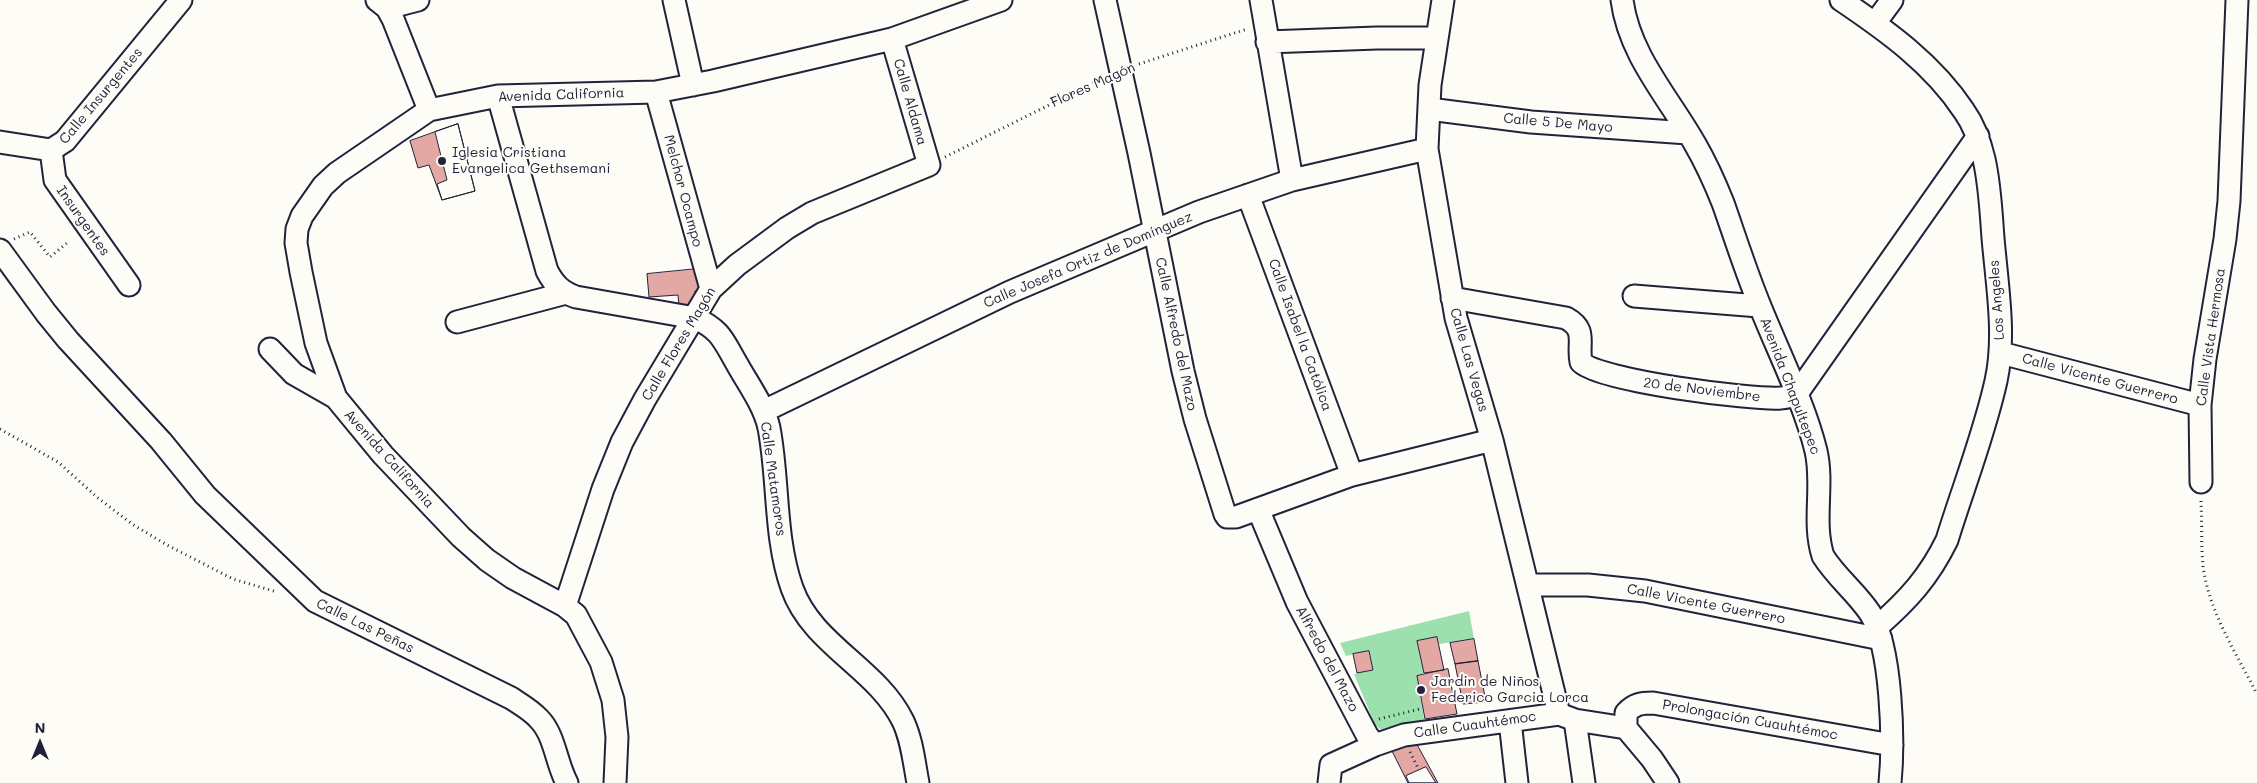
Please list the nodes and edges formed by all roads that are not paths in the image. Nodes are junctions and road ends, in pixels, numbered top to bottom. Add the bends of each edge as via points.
1 (181, 0) edge
2 (418, 0) edge
3 (674, 0) edge
4 (1001, 0) edge
5 (1105, 0) edge
6 (1261, 0) edge
7 (1443, 0) edge
8 (1622, 0) edge
9 (1842, 0) edge
10 (1892, 0) edge
11 (2237, 0) edge
12 (382, 4) edge
13 (951, 8) edge
14 (1875, 23) junction
15 (1266, 33) junction
16 (1436, 38) junction
17 (892, 39) junction
18 (693, 85) junction
19 (656, 92) junction
20 (498, 96) junction
21 (1429, 109) junction
22 (430, 110) junction
23 (1688, 133) junction
24 (1978, 136) junction
25 (0, 142) edge
26 (1427, 149) junction
27 (51, 150) junction
28 (929, 165) joint
29 (1292, 180) junction
30 (1248, 195) junction
31 (1155, 232) junction
32 (4, 246) edge
33 (129, 285) dead end
34 (711, 289) junction
35 (566, 293) junction
36 (1634, 296) dead end
37 (1452, 298) junction
38 (1760, 306) junction
39 (695, 318) junction
40 (457, 322) dead end
41 (270, 350) dead end
42 (2000, 353) junction
43 (1796, 395) junction
44 (336, 398) junction
45 (2200, 405) junction
46 (764, 412) junction
47 (1492, 440) junction
48 (1352, 475) junction
49 (2201, 482) road end
50 (1258, 509) junction
51 (1528, 585) junction
52 (565, 606) junction
53 (1879, 633) junction
54 (1567, 717) junction
55 (1510, 721) junction
56 (1626, 728) junction
57 (1375, 745) junction
58 (1892, 745) junction
59 (567, 783) edge
60 (616, 783) edge
61 (918, 783) edge
62 (1329, 783) edge
63 (1517, 783) edge
64 (1584, 783) edge
65 (1668, 783) edge
66 (1890, 783) edge

1 - 27 street, Calle Insurgentes via 65,140
2 - 12 street
3 - 18 street
4 - 13 street, Avenida California
5 - 31 street, Calle Alfredo del Mazo
6 - 15 street
7 - 16 street, Calle Las Vegas
8 - 23 street, Avenida Chapultepec via 1636,45
9 - 14 street, Los Angeles
10 - 14 street
11 - 45 street, Calle Vista Hermosa via 2229,201
12 - 22 street
13 - 17 street, Avenida California
14 - 24 street, Los Angeles via 1942,82
15 - 16 street
15 - 29 street
16 - 21 street, Calle Las Vegas
17 - 18 street, Avenida California
17 - 28 street, Calle Aldama
18 - 19 street, Avenida California
19 - 20 street, Avenida California
19 - 34 street, Melchor Ocampo
20 - 22 street, Avenida California
20 - 35 street via 547,271 554,284
21 - 23 street, Calle 5 De Mayo via 1540,123
21 - 26 street, Calle Las Vegas
22 - 44 street, Avenida California via 337,173 312,201 297,229 296,243 316,343
23 - 38 street, Avenida Chapultepec via 1713,178
24 - 42 street, Los Angeles via 1989,191
24 - 43 street
25 - 27 street, Calle Insurgentes
26 - 29 street, Calle Josefa Ortiz de Domínguez
26 - 37 street, Calle Las Vegas
27 - 33 street, Insurgentes via 55,180
28 - 34 street, Calle Flores Magón via 812,213 736,265
29 - 30 street, Calle Josefa Ortiz de Domínguez
30 - 31 street, Calle Josefa Ortiz de Domínguez
30 - 48 street, Calle Isabel la Católica
31 - 46 street, Calle Josefa Ortiz de Domínguez via 1010,292
31 - 50 street, Calle Alfredo del Mazo via 1195,419 1223,511 1228,517
32 - 59 street, Calle Las Peñas via 63,334 161,441 205,495 315,600 526,708 540,719 548,733
34 - 39 street, Calle Flores Magón
35 - 39 street, Calle Matamoros
35 - 40 street
36 - 38 street
37 - 43 street, 20 de Noviembre via 1566,318 1579,329 1581,362 1608,376 1760,398
37 - 47 street, Calle Las Vegas
38 - 43 street, Avenida Chapultepec
39 - 46 street, Calle Matamoros via 712,326 720,336
39 - 52 street, Calle Flores Magón via 622,442 603,489
41 - 44 street via 294,374
42 - 45 street, Calle Vicente Guerrero
42 - 53 street, Los Angeles via 1996,382 1947,540 1916,590
43 - 53 street, Avenida Chapultepec via 1819,465 1818,523 1823,556 1870,612
44 - 52 street, Avenida California via 383,455 461,537 513,578
45 - 49 street, Calle Vista Hermosa
46 - 61 street, Calle Matamoros via 769,427 785,567 793,591 822,635 894,706 908,734
47 - 48 street
47 - 51 street, Calle Las Vegas
48 - 50 street
50 - 57 street, Alfredo del Mazo via 1297,602
51 - 53 street, Calle Vicente Guerrero via 1588,585 1645,591
51 - 54 street, Calle Las Vegas
52 - 60 street, Avenida California via 586,631 613,700 617,737
53 - 58 street, Avenida Chapultepec via 1888,682
54 - 55 street, Calle Cuauhtémoc
54 - 56 street, Calle Cuauhtémoc
54 - 64 street, Calle Las Vegas
55 - 57 street, Calle Cuauhtémoc via 1404,735
55 - 63 street
56 - 58 street, Prolongación Cuauhtémoc via 1626,713 1631,706 1653,703
56 - 65 street
57 - 62 street via 1331,765
58 - 66 street, Avenida Chapultepec

